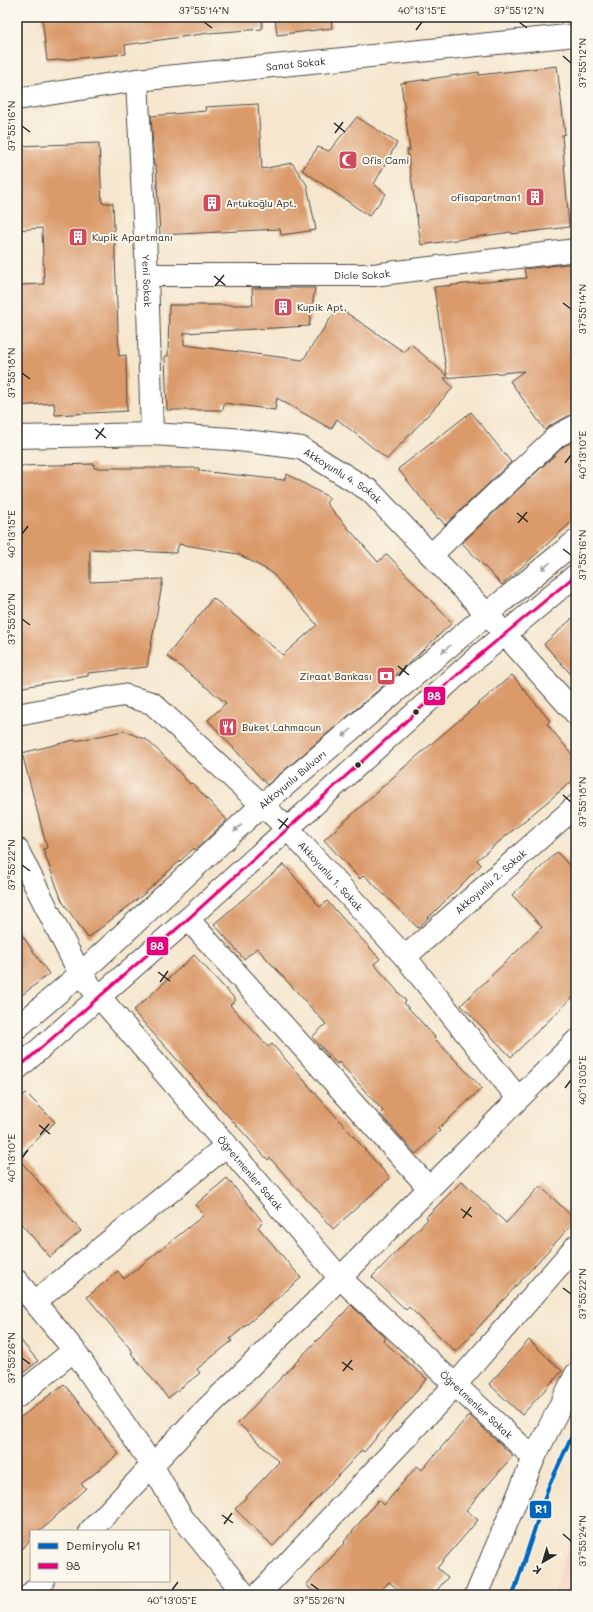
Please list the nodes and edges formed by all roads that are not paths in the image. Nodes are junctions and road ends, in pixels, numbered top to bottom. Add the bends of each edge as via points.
1 (576, 35) edge
2 (137, 80) junction
3 (17, 96) edge
4 (17, 99) edge
5 (576, 250) edge
6 (147, 275) junction
7 (576, 426) edge
8 (152, 434) junction
9 (17, 437) edge
10 (576, 541) edge
11 (431, 555) junction
12 (576, 575) edge
13 (487, 614) junction
14 (505, 635) junction
15 (576, 714) edge
16 (17, 715) edge
17 (262, 805) junction
18 (576, 806) edge
19 (288, 829) junction
20 (17, 849) edge
21 (188, 919) junction
22 (404, 957) junction
23 (80, 974) junction
24 (99, 996) junction
25 (17, 1028) edge
26 (576, 1041) edge
27 (17, 1069) edge
28 (518, 1098) junction
29 (227, 1145) junction
30 (429, 1188) junction
31 (576, 1246) edge
32 (340, 1278) junction
33 (17, 1281) edge
34 (34, 1302) junction
35 (74, 1350) junction
36 (576, 1374) edge
37 (456, 1384) junction
38 (17, 1397) edge
39 (534, 1458) junction
40 (152, 1465) junction
41 (91, 1530) edge
42 (41, 1582) edge
43 (30, 1595) edge
44 (245, 1595) edge
45 (258, 1595) edge
46 (476, 1595) edge

1 - 2 street, Sanat Sokak
2 - 4 street, Sanat Sokak
2 - 6 street, Yeni Sokak
3 - 4 street
5 - 6 street, Dicle Sokak via 373,275
6 - 8 street, Yeni Sokak
7 - 11 street via 558,436
8 - 9 street, Akkoyunlu 4. Sokak
8 - 11 street, Akkoyunlu 4. Sokak via 301,448 370,492
10 -> 13 street, Akkoyunlu Bulvarı
11 - 13 street, Akkoyunlu 4. Sokak
12 - 14 street
13 - 14 street, Akkoyunlu 4. Sokak
13 -> 17 street, Akkoyunlu Bulvarı
14 - 15 street, Akkoyunlu 4. Sokak
14 - 19 street via 476,658
16 - 17 street, Akkoyunlu 1. Sokak via 123,696 152,703
17 - 19 street, Akkoyunlu 1. Sokak
17 -> 23 street, Akkoyunlu Bulvarı
18 - 22 street, Akkoyunlu 2. Sokak
19 - 21 street
19 - 22 street, Akkoyunlu 1. Sokak
20 - 23 street, Öğretmenler Sokak
21 - 24 street
21 - 30 street
22 - 28 street, Akkoyunlu 1. Sokak
23 - 24 street, Öğretmenler Sokak
23 - 25 street, Akkoyunlu Bulvarı
24 - 27 street
24 - 29 street, Öğretmenler Sokak
26 - 28 street
28 - 30 street
29 - 32 street, Öğretmenler Sokak
29 - 34 street
30 - 32 street
31 - 37 street
32 - 37 street, Öğretmenler Sokak
32 - 40 street
33 - 34 street
34 - 35 street
35 - 38 street
35 - 40 street
36 - 39 street
37 - 39 street, Öğretmenler Sokak
37 - 45 street
39 - 46 street
40 - 41 street
40 - 44 street via 181,1516
42 - 43 street

